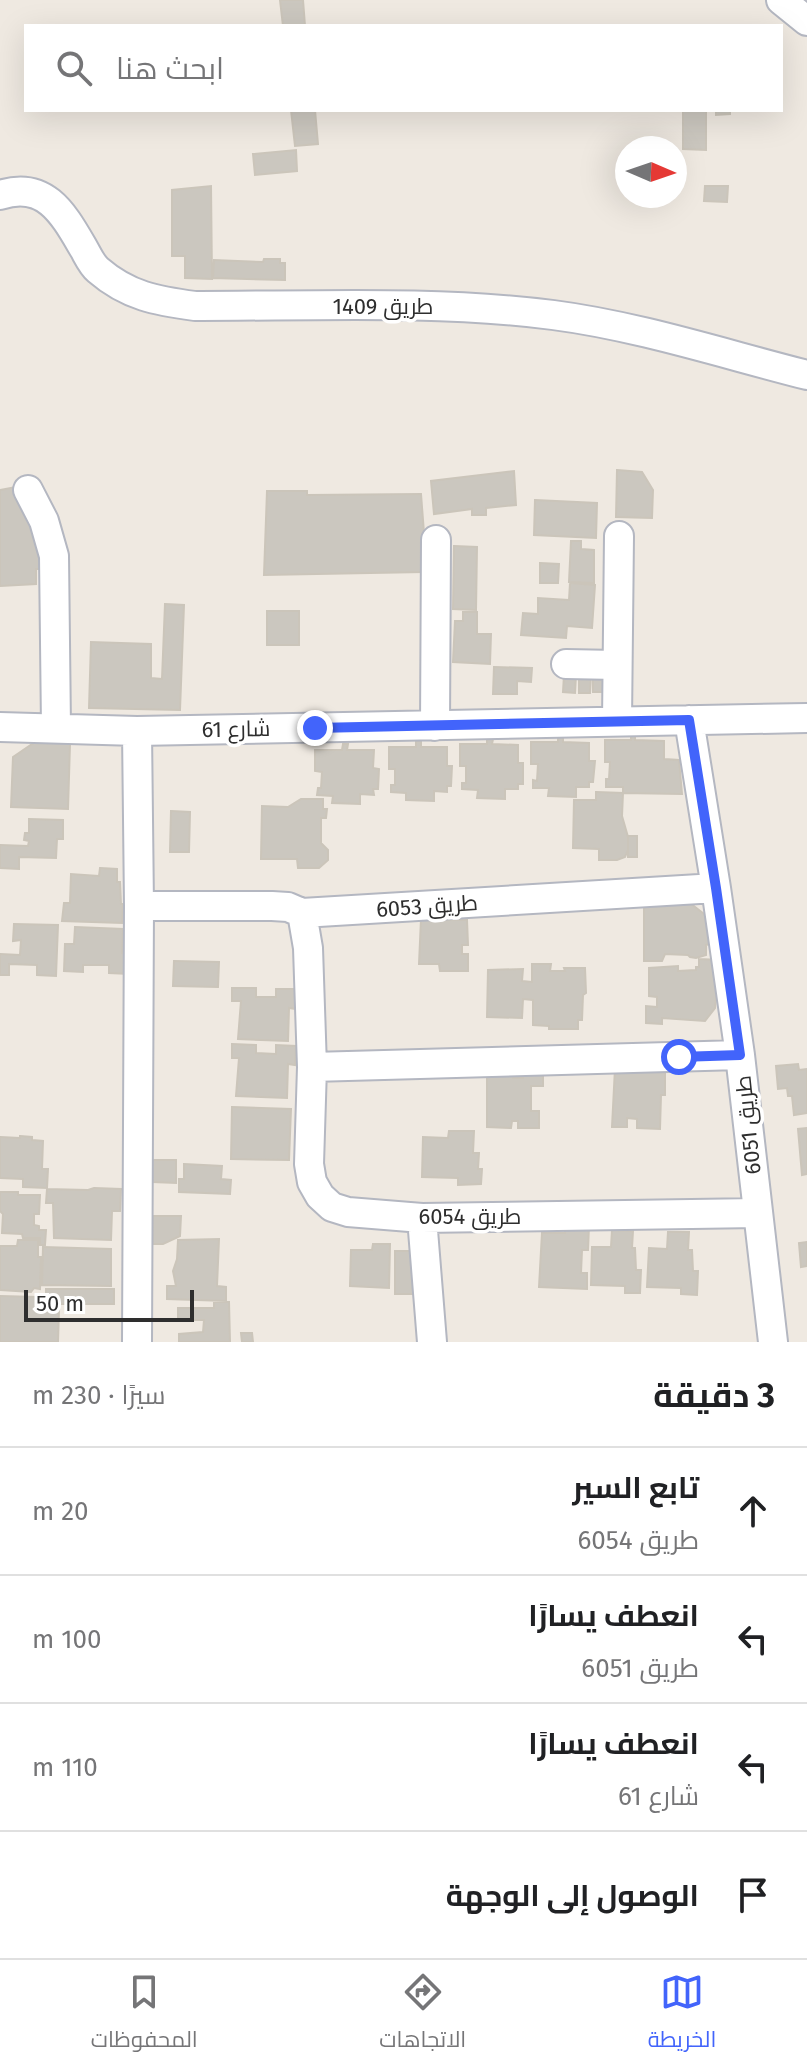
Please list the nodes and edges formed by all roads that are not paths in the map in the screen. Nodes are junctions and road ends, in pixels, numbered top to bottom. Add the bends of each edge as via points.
1 (781, 0) edge
2 (807, 21) edge
3 (0, 195) edge
4 (807, 375) edge
5 (28, 490) dead end
6 (619, 536) dead end
7 (436, 540) dead end
8 (566, 664) dead end
9 (617, 665) junction
10 (807, 718) edge
11 (689, 720) junction
12 (617, 721) junction
13 (435, 726) junction
14 (0, 727) edge
15 (56, 728) junction
16 (137, 731) junction
17 (716, 888) junction
18 (139, 906) junction
19 (302, 913) junction
20 (740, 1055) junction
21 (312, 1067) junction
22 (758, 1213) junction
23 (422, 1218) junction
24 (137, 1342) edge
25 (432, 1342) edge
26 (773, 1342) edge

1 - 2 street
3 - 4 street, طريق 1409 via 21,190 50,202 64,215 95,268 125,289 159,302 506,310 606,323
5 - 15 street via 54,556
6 - 9 street
7 - 13 street
8 - 9 street
9 - 12 street
10 - 11 street, شارع 61
11 - 12 street, شارع 61
11 - 17 street, طريق 6051
12 - 13 street, شارع 61
13 - 16 street, شارع 61
14 - 15 street, شارع 61
15 - 16 street, شارع 61
16 - 18 street
17 - 19 street, طريق 6053
17 - 20 street, طريق 6051
18 - 19 street, طريق 6053 via 272,906
18 - 24 street
19 - 21 street, طريق 6054
20 - 21 street
20 - 22 street, طريق 6051
21 - 23 street, طريق 6054 via 309,1164 320,1196 348,1212
22 - 23 street, طريق 6054
22 - 26 street, طريق 6051
23 - 25 street

